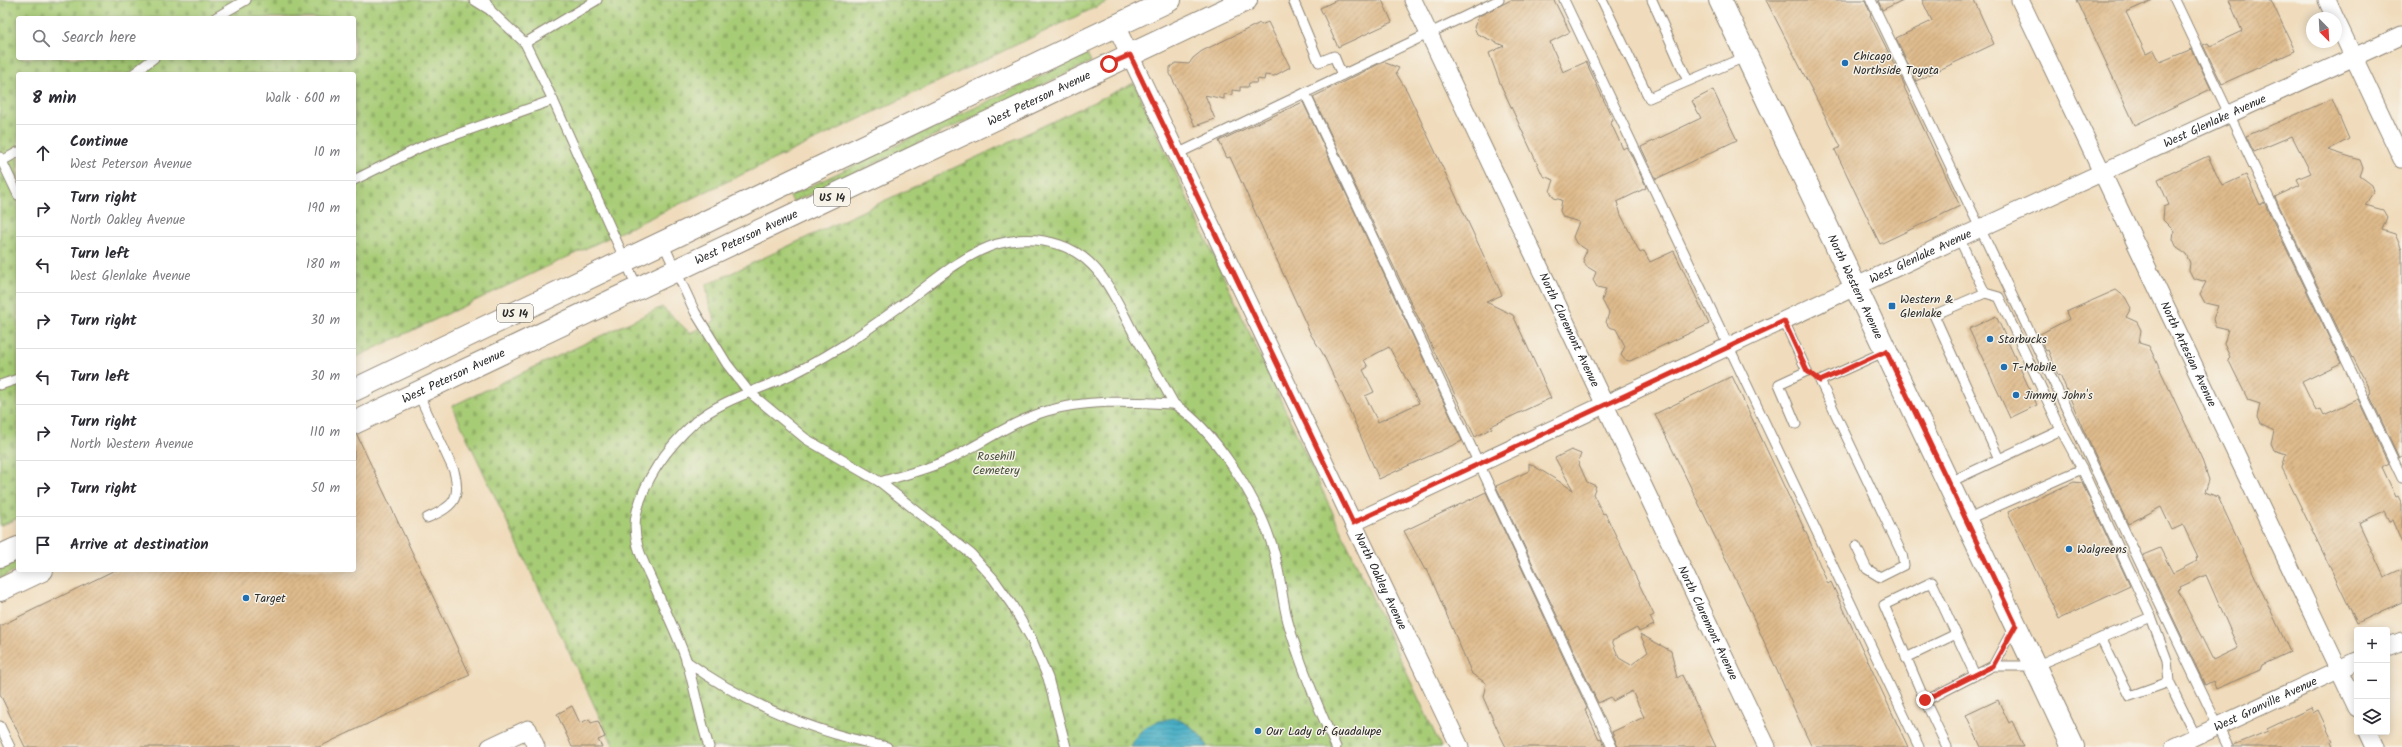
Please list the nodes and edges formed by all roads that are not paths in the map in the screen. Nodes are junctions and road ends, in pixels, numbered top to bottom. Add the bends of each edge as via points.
1 (246, 0) edge
2 (474, 0) edge
3 (485, 0) edge
4 (597, 0) edge
5 (1170, 0) edge
6 (1246, 0) edge
7 (1293, 0) edge
8 (1413, 0) edge
9 (1499, 0) edge
10 (1564, 0) edge
11 (1602, 0) edge
12 (1652, 0) edge
13 (1720, 0) edge
14 (1871, 0) edge
15 (2020, 0) edge
16 (2175, 0) edge
17 (2327, 0) edge
18 (491, 11) junction
19 (2333, 12) edge
20 (218, 16) edge
21 (1116, 26) junction
22 (2342, 32) edge
23 (1429, 33) junction
24 (2402, 35) edge
25 (525, 43) junction
26 (1130, 55) junction
27 (1747, 56) junction
28 (2354, 57) junction
29 (151, 60) edge
30 (136, 72) edge
31 (1342, 75) junction
32 (1688, 81) junction
33 (1305, 93) junction
34 (553, 100) junction
35 (2229, 114) junction
36 (16, 153) edge
37 (1177, 154) junction
38 (2402, 159) edge
39 (1, 160) edge
40 (2102, 173) junction
41 (356, 179) edge
42 (16, 191) edge
43 (1981, 228) junction
44 (1959, 238) junction
45 (662, 243) junction
46 (625, 261) junction
47 (675, 271) junction
48 (1856, 287) junction
49 (638, 289) junction
50 (1985, 293) junction
51 (1784, 321) junction
52 (1729, 346) junction
53 (1886, 351) junction
54 (1807, 371) junction
55 (16, 380) edge
56 (1820, 381) junction
57 (0, 385) edge
58 (356, 389) edge
59 (749, 392) junction
60 (418, 393) junction
61 (1174, 404) junction
62 (1605, 405) junction
63 (356, 422) edge
64 (1796, 424) dead end
65 (2061, 430) junction
66 (2000, 459) junction
67 (1478, 464) junction
68 (2082, 469) junction
69 (2402, 478) edge
70 (880, 482) junction
71 (1948, 483) junction
72 (427, 518) dead end
73 (1966, 520) junction
74 (1353, 523) junction
75 (1856, 546) dead end
76 (16, 549) edge
77 (0, 556) edge
78 (38, 572) edge
79 (0, 590) edge
80 (2151, 617) junction
81 (2016, 625) junction
82 (1956, 634) junction
83 (2101, 638) junction
84 (2402, 640) edge
85 (2390, 646) edge
86 (1906, 658) junction
87 (686, 661) junction
88 (2355, 663) edge
89 (1993, 666) junction
90 (2035, 666) junction
91 (2339, 670) junction
92 (1975, 675) junction
93 (2169, 682) junction
94 (1925, 700) junction
95 (2354, 702) edge
96 (0, 726) edge
97 (2218, 726) junction
98 (2369, 735) edge
99 (2196, 737) junction
100 (10, 747) edge
101 (490, 747) edge
102 (536, 747) edge
103 (709, 747) edge
104 (887, 747) edge
105 (1066, 747) edge
106 (1336, 747) edge
107 (1460, 747) edge
108 (1612, 747) edge
109 (1767, 747) edge
110 (1919, 747) edge
111 (1947, 747) edge
112 (2073, 747) edge
113 (2174, 747) edge
114 (2228, 747) edge
115 (2375, 747) edge

1 - 20 lane
2 - 18 lane
3 - 18 lane
4 - 25 lane
5 - 21 main road, US 14
6 - 26 main road, West Peterson Avenue / US 14
7 - 31 lane via 1319,62 1334,56
8 - 23 street, North Claremont Avenue
9 - 23 lane
10 - 52 lane
11 - 32 lane via 1649,98
12 - 32 lane
13 - 27 main road, North Western Avenue
14 - 43 lane
15 - 40 street, North Artesian Avenue
16 - 35 lane
17 - 19 street
18 - 25 lane
21 - 26 street, North Oakley Avenue
21 - 45 main road, US 14
22 - 28 street
23 - 31 lane
23 - 62 street, North Claremont Avenue
24 - 28 street, West Glenlake Avenue
25 - 34 lane
26 - 37 street, North Oakley Avenue
26 - 47 main road, West Peterson Avenue / US 14
27 - 32 lane
27 - 48 main road, North Western Avenue
28 - 35 street, West Glenlake Avenue
28 - 38 street
29 - 30 lane
31 - 33 lane
33 - 37 lane
33 - 67 lane
34 - 41 lane via 421,148
34 - 46 lane
35 - 40 street, West Glenlake Avenue
35 - 69 lane
36 - 39 lane
37 - 74 street, North Oakley Avenue
39 - 42 lane
40 - 43 street, West Glenlake Avenue
40 - 91 street, North Artesian Avenue
43 - 44 street, West Glenlake Avenue
43 - 97 lane
44 - 48 street, West Glenlake Avenue
44 - 50 lane
45 - 46 main road, US 14
45 - 47 lane
46 - 49 lane
46 - 58 main road, US 14
47 - 49 main road, West Peterson Avenue / US 14
47 - 59 lane via 695,312 727,364
48 - 51 street, West Glenlake Avenue
48 - 53 main road, North Western Avenue
49 - 60 main road, West Peterson Avenue / US 14
50 - 65 lane via 1999,297
50 - 66 lane via 1934,315
51 - 52 street, West Glenlake Avenue
51 - 54 lane
52 - 62 street, West Glenlake Avenue
52 - 110 lane
53 - 56 lane
53 - 71 main road, North Western Avenue
54 - 56 lane
54 - 64 lane via 1779,384
55 - 57 lane
56 - 75 lane via 1886,518 1902,554 1904,565 1880,577 1867,569
59 - 61 lane via 823,358 977,252 1018,239 1040,240 1061,246 1082,256 1099,272
59 - 70 lane via 806,439
59 - 87 lane via 716,408 697,421 676,441 657,466 636,513 636,537 642,561
60 - 63 main road, West Peterson Avenue / US 14
60 - 72 lane via 458,484 458,493 453,502
61 - 70 lane via 1118,401 1048,411 1019,422 926,469
61 - 106 lane via 1189,414 1219,450 1253,500 1264,522 1272,543 1288,622
62 - 67 street, West Glenlake Avenue
62 - 109 street, North Claremont Avenue
65 - 66 lane
65 - 68 lane
66 - 71 lane
67 - 74 street, West Glenlake Avenue
67 - 108 lane
68 - 73 lane
68 - 80 lane
70 - 105 lane via 971,554 993,578 1012,605 1034,645 1048,678
71 - 73 main road, North Western Avenue
73 - 81 main road, North Western Avenue
74 - 107 street, North Oakley Avenue
76 - 77 main road
78 - 79 main road
80 - 83 lane
80 - 93 lane via 2167,660
81 - 89 lane
81 - 90 main road, North Western Avenue
82 - 86 lane
82 - 86 lane via 1932,582 1884,605
82 - 92 lane
83 - 90 lane
83 - 93 lane via 2130,696
84 - 85 street
86 - 94 lane
87 - 103 lane
87 - 104 lane via 770,712 805,726
88 - 91 street, West Granville Avenue
89 - 90 lane
89 - 92 lane
90 - 112 main road, North Western Avenue
91 - 95 street, North Artesian Avenue
91 - 97 street, West Granville Avenue
92 - 94 lane
93 - 99 lane
94 - 111 lane
96 - 100 lane
97 - 99 street, West Granville Avenue
97 - 114 lane
98 - 115 street
99 - 113 street, West Granville Avenue
101 - 102 street via 528,729

